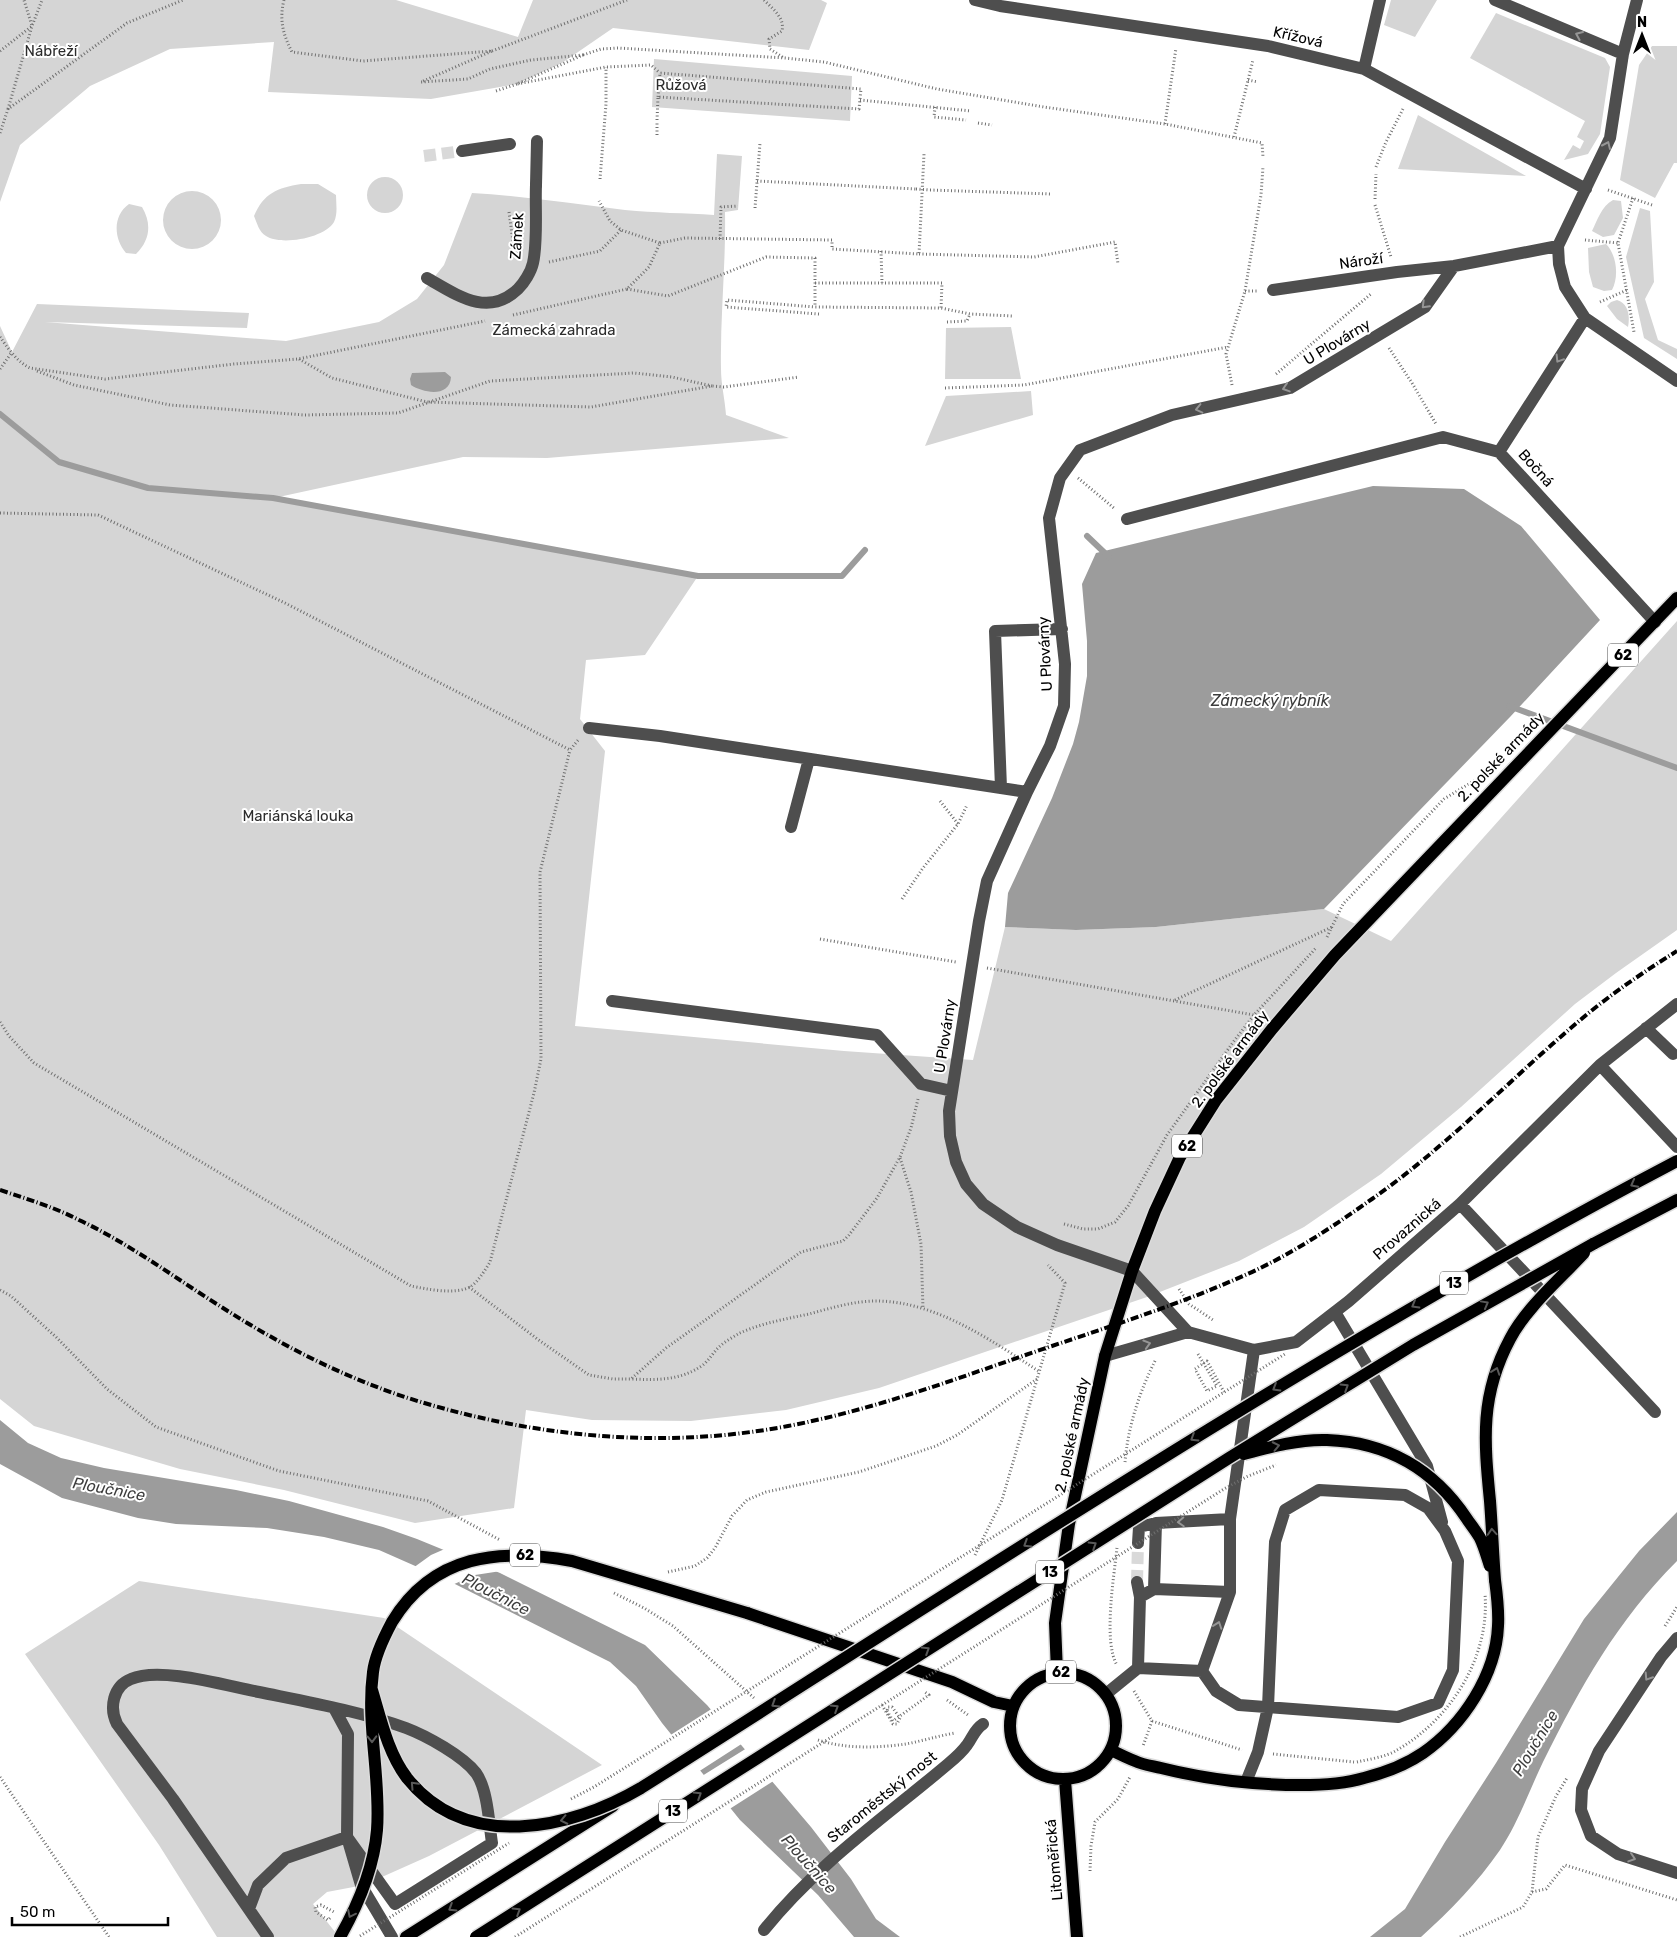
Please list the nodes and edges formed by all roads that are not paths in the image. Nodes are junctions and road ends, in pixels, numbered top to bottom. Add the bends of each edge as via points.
1 (975, 0) edge
2 (1380, 0) edge
3 (1495, 0) edge
4 (1637, 0) edge
5 (1624, 54) junction
6 (1364, 69) junction
7 (537, 140) dead end
8 (510, 144) dead end
9 (462, 151) tunnel mouth
10 (1586, 189) junction
11 (1558, 246) junction
12 (1454, 266) junction
13 (427, 278) dead end
14 (1273, 290) dead end
15 (1585, 318) junction
16 (1677, 381) edge
17 (1499, 452) junction
18 (1128, 519) road end
19 (1677, 598) edge
20 (1655, 622) junction
21 (1062, 629) junction
22 (589, 728) road end
23 (809, 759) junction
24 (1001, 788) junction
25 (1027, 792) junction
26 (790, 827) dead end
27 (612, 1000) dead end
28 (1677, 1004) edge
29 (1646, 1028) junction
30 (1673, 1054) dead end
31 (1600, 1065) junction
32 (952, 1092) junction
33 (1677, 1147) edge
34 (1677, 1161) edge
35 (1677, 1200) edge
36 (1460, 1204) junction
37 (1593, 1244) junction
38 (1132, 1271) junction
39 (1335, 1312) junction
40 (1188, 1332) junction
41 (1254, 1350) junction
42 (1105, 1356) junction
43 (1655, 1412) dead end
44 (1229, 1458) junction
45 (1230, 1519) junction
46 (1156, 1523) junction
47 (1444, 1530) junction
48 (1138, 1544) tunnel mouth
49 (1495, 1580) junction
50 (1137, 1582) tunnel mouth
51 (1154, 1590) junction
52 (1230, 1592) junction
53 (1140, 1598) junction
54 (1677, 1638) edge
55 (1138, 1668) junction
56 (1202, 1671) junction
57 (1057, 1672) junction
58 (372, 1690) junction
59 (1106, 1694) junction
60 (1013, 1706) junction
61 (1268, 1706) junction
62 (334, 1708) junction
63 (979, 1727) road end
64 (1111, 1750) junction
65 (1065, 1780) junction
66 (1246, 1782) junction
67 (641, 1788) junction
68 (347, 1837) junction
69 (1677, 1873) edge
70 (249, 1909) junction
71 (764, 1930) dead end
72 (268, 1937) edge
73 (340, 1937) edge
74 (392, 1937) edge
75 (406, 1937) edge
76 (476, 1937) edge
77 (1077, 1937) edge

1 - 6 street, Křížová via 1257,44
2 - 6 street
5 -> 3 street
4 - 5 street
10 -> 5 street via 1610,138
6 - 10 street, Křížová
7 - 13 street, Zámek, bridge via 533,264 522,284 510,297 481,303 462,298
8 - 9 street
10 - 11 street
11 - 12 street
11 - 15 street via 1558,264 1565,286
12 - 14 street, Nároží
12 -> 21 street, U Plovárny via 1425,307 1290,388 1172,415 1080,450 1060,478 1049,518
15 - 16 street
15 -> 17 street, Bočná
17 - 18 street via 1443,437
17 - 20 street, Bočná
19 - 20 main road, 2. polské armády / 62
20 - 38 main road, 2. polské armády / 62 via 1335,955 1272,1030 1216,1100 1180,1157
21 - 24 street via 995,631
21 - 25 street, U Plovárny via 1064,706 1050,746
22 - 23 street
23 - 24 street
23 - 26 street
24 - 25 street
25 - 32 street, U Plovárny via 987,881
27 - 32 street via 877,1035 921,1084
28 - 29 street, Provaznická
29 - 30 street
29 - 31 street, Provaznická
31 - 33 street
31 - 36 street, Provaznická
32 - 38 street, U Plovárny via 950,1136 956,1162 966,1184 982,1204 1016,1227 1056,1245
34 -> 67 main road, 13, bridge via 1467,1276 1235,1412
35 - 37 main road, 13
36 - 39 street, Provaznická
36 - 43 street
44 -> 37 main road, 13, bridge via 1413,1345
49 -> 37 main road, bridge via 1485,1456 1488,1394 1510,1338 1528,1313
38 - 40 street
38 - 42 main road, 2. polské armády / 62
39 - 41 street, Provaznická via 1296,1342
39 - 47 street via 1427,1466
40 - 41 street, Provaznická
42 -> 40 street
41 - 45 street
42 - 57 main road, 2. polské armády / 62 via 1069,1524 1055,1623
44 -> 49 main road, bridge via 1278,1445 1325,1440 1382,1450 1431,1476 1459,1506 1480,1538
76 -> 44 main road, 13, bridge
45 -> 46 street
45 - 52 street
46 - 48 street via 1139,1527
46 - 51 street
47 - 61 street via 1458,1561 1453,1670 1438,1703 1398,1717
47 - 61 street via 1428,1508 1405,1495 1319,1490 1286,1510 1276,1542
49 - 66 main road via 1498,1627 1493,1655 1482,1685 1446,1735 1422,1754 1363,1779 1292,1785
50 - 53 street
51 - 52 street
51 - 53 street
56 -> 52 street
53 - 55 street
54 -> 69 street via 1599,1752 1582,1789 1581,1810 1591,1836 1618,1854
55 - 56 street
55 - 59 street
56 - 61 street via 1216,1691 1240,1705
57 - 59 main road, 62 via 1085,1676
57 - 60 main road, 62 via 1038,1678 1023,1690
58 - 60 main road, 62, bridge via 373,1670 385,1634 408,1600 422,1586 468,1560 517,1554 572,1561 747,1613 952,1682 994,1702
67 -> 58 main road, bridge via 619,1801 549,1824 510,1827 466,1819 440,1808 407,1778 392,1753
58 -> 73 main road, 62, bridge via 377,1832 361,1894
59 - 64 main road, 62 via 1115,1711 1117,1731
60 - 65 main road, 62 via 1009,1725 1013,1746 1025,1764 1043,1776
61 - 66 street via 1258,1752
62 - 68 street via 348,1734
62 - 68 street via 407,1728 438,1742 469,1767 476,1774 485,1795 492,1844 395,1904
62 - 70 street via 162,1675 130,1679 113,1701 117,1724
63 - 71 street, Staroměstský most via 949,1763 855,1839 787,1901
64 - 65 main road, 62 via 1100,1765 1084,1776
64 - 66 main road via 1136,1762 1198,1777
65 - 77 main road, Litoměřická
67 -> 75 main road, 13, bridge
68 - 70 street via 286,1858 258,1885
68 - 74 street via 362,1885
70 - 72 street

